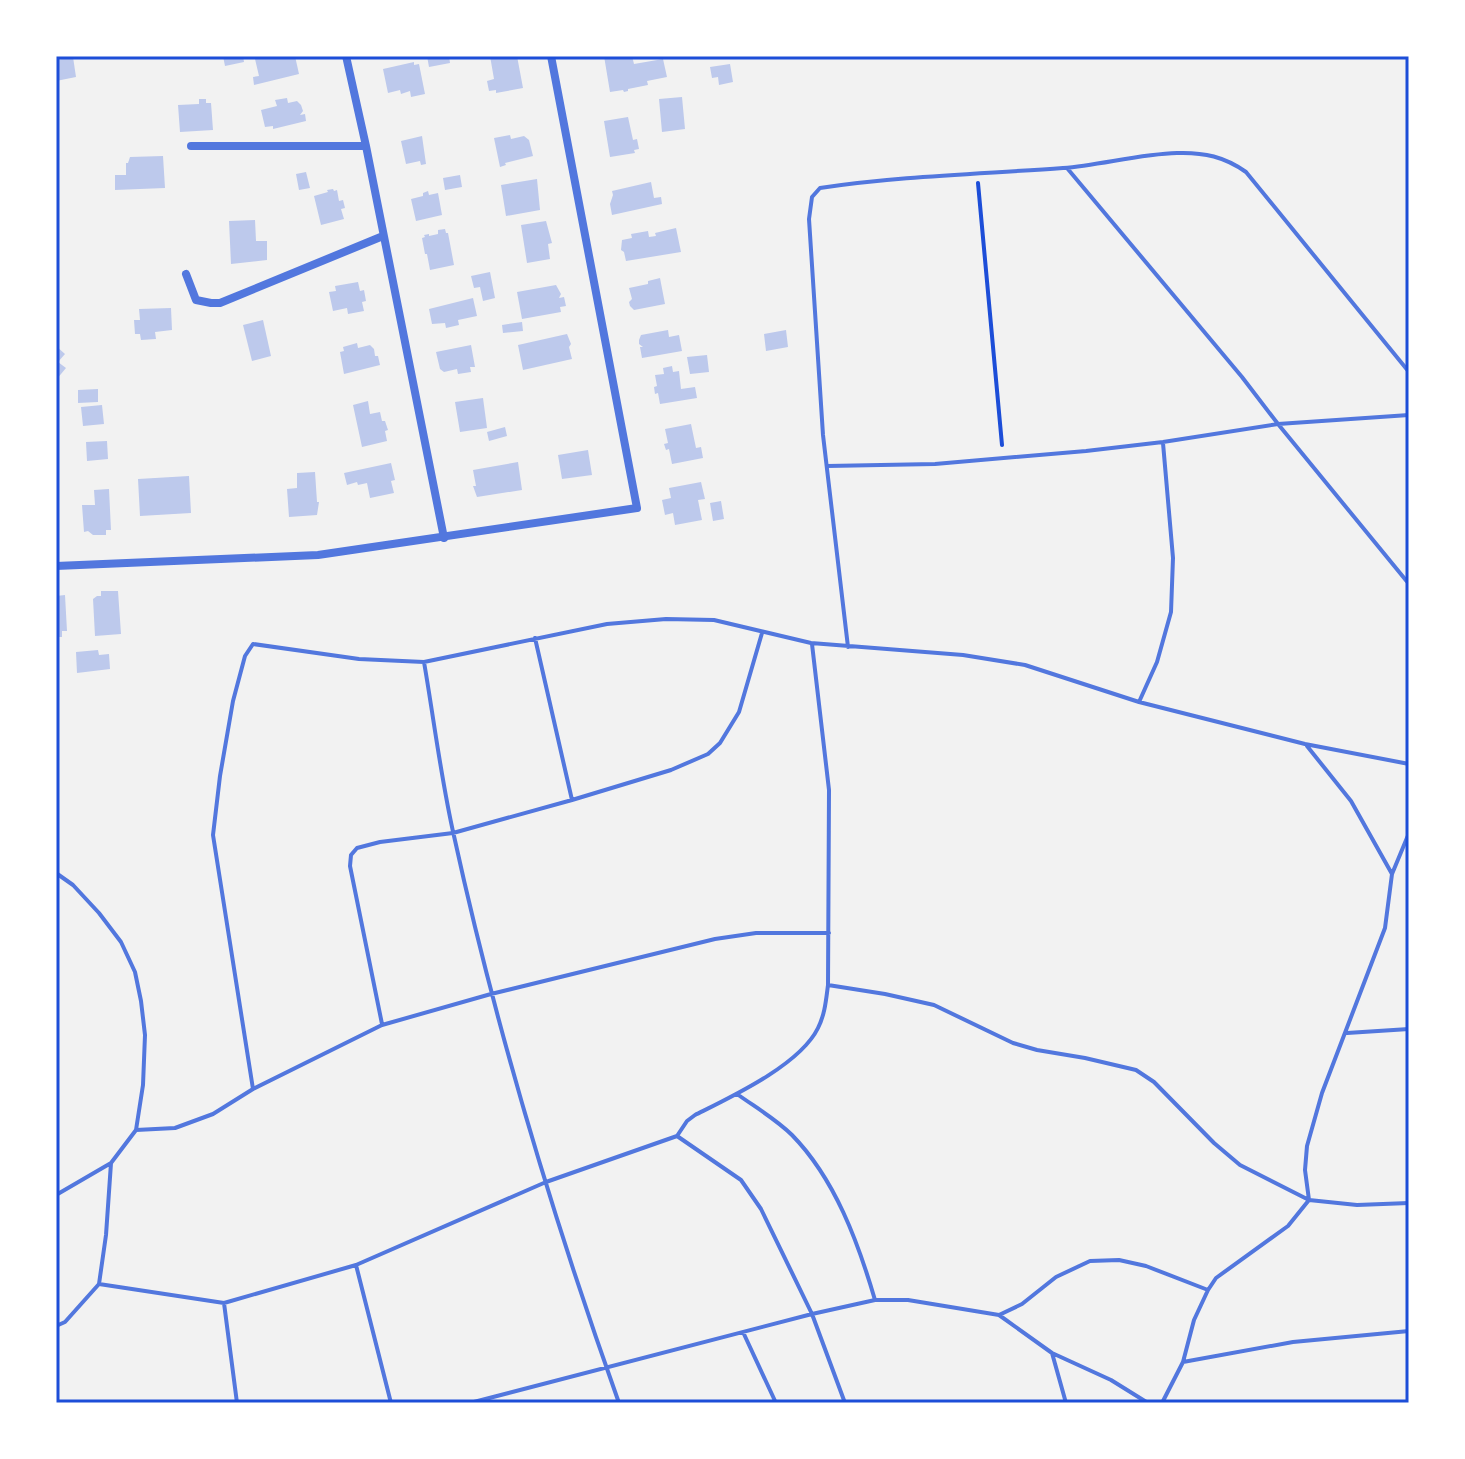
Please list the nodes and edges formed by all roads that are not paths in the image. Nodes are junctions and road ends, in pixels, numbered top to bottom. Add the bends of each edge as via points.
1 (346, 56) edge
2 (551, 56) edge
3 (191, 146) dead end
4 (366, 146) junction
5 (1067, 168) junction
6 (383, 236) junction
7 (186, 274) dead end
8 (1409, 372) edge
9 (1409, 415) edge
10 (1278, 424) junction
11 (1163, 442) junction
12 (827, 466) junction
13 (444, 538) junction
14 (56, 566) edge
15 (1409, 584) edge
16 (762, 633) junction
17 (535, 638) junction
18 (811, 643) junction
19 (848, 647) junction
20 (424, 662) junction
21 (1139, 702) junction
22 (1305, 744) junction
23 (1409, 764) edge
24 (572, 800) junction
25 (453, 833) junction
26 (1409, 833) edge
27 (56, 873) edge
28 (1392, 874) junction
29 (829, 933) junction
30 (828, 985) junction
31 (491, 994) junction
32 (382, 1025) junction
33 (1409, 1029) edge
34 (1347, 1033) junction
35 (253, 1089) junction
36 (737, 1094) junction
37 (136, 1130) junction
38 (677, 1136) junction
39 (111, 1163) junction
40 (546, 1182) junction
41 (56, 1195) edge
42 (1309, 1200) junction
43 (1409, 1203) edge
44 (356, 1265) junction
45 (99, 1284) junction
46 (1208, 1290) junction
47 (875, 1300) junction
48 (224, 1303) junction
49 (812, 1314) junction
50 (999, 1315) junction
51 (56, 1326) edge
52 (1409, 1331) edge
53 (743, 1332) junction
54 (1052, 1353) junction
55 (1183, 1362) junction
56 (607, 1369) junction
57 (237, 1403) edge
58 (391, 1403) edge
59 (470, 1403) edge
60 (619, 1403) edge
61 (776, 1403) edge
62 (845, 1403) edge
63 (1066, 1403) edge
64 (1148, 1403) edge
65 (1162, 1403) edge

1 - 4 street
2 - 13 street via 637,508
3 - 4 street
4 - 6 street
5 - 8 lane via 1177,153 1232,162 1246,172
5 - 10 lane
5 - 12 lane via 859,182 820,188 812,197 809,219
6 - 7 street via 220,303 196,300
6 - 13 street
9 - 10 lane
10 - 11 lane
10 - 15 lane
11 - 12 lane via 935,464
11 - 21 lane via 1173,558 1171,612
12 - 19 lane
13 - 14 street via 318,555
16 - 17 lane via 714,620 666,619
16 - 18 lane
16 - 24 lane via 739,712 708,754
17 - 20 lane
17 - 24 lane
18 - 19 lane
18 - 29 lane via 829,790
19 - 21 lane via 1025,665
20 - 25 lane
20 - 35 lane via 253,644 245,656 230,716 213,835
21 - 22 lane
22 - 23 lane
22 - 28 lane via 1351,801
24 - 25 lane
25 - 31 lane
25 - 32 lane via 380,842 351,855
26 - 28 lane
27 - 37 lane via 99,913 135,972 145,1035
28 - 34 lane via 1385,928
29 - 30 lane
29 - 31 lane via 715,939
30 - 36 lane via 817,1031 802,1050
30 - 42 lane via 934,1005 1013,1043 1136,1070 1240,1165
31 - 32 lane
31 - 40 lane
32 - 35 lane
33 - 34 lane
34 - 42 lane via 1307,1146
35 - 37 lane via 213,1114 175,1128
36 - 38 lane via 695,1115
36 - 47 lane via 791,1134 824,1175
37 - 39 lane
38 - 40 lane
38 - 49 lane via 741,1180 761,1209
39 - 41 lane
39 - 45 lane
40 - 44 lane
40 - 56 lane
42 - 43 lane
42 - 46 lane via 1288,1226 1216,1278
44 - 48 lane
44 - 58 lane
45 - 48 lane
45 - 51 lane
46 - 50 lane via 1146,1266 1090,1261
46 - 55 lane
47 - 49 lane
47 - 50 lane
48 - 57 lane
49 - 53 lane
49 - 62 lane
50 - 54 lane
52 - 55 lane via 1293,1342
53 - 56 lane
53 - 61 lane
54 - 63 lane
54 - 64 lane
55 - 65 lane
56 - 59 lane
56 - 60 lane

